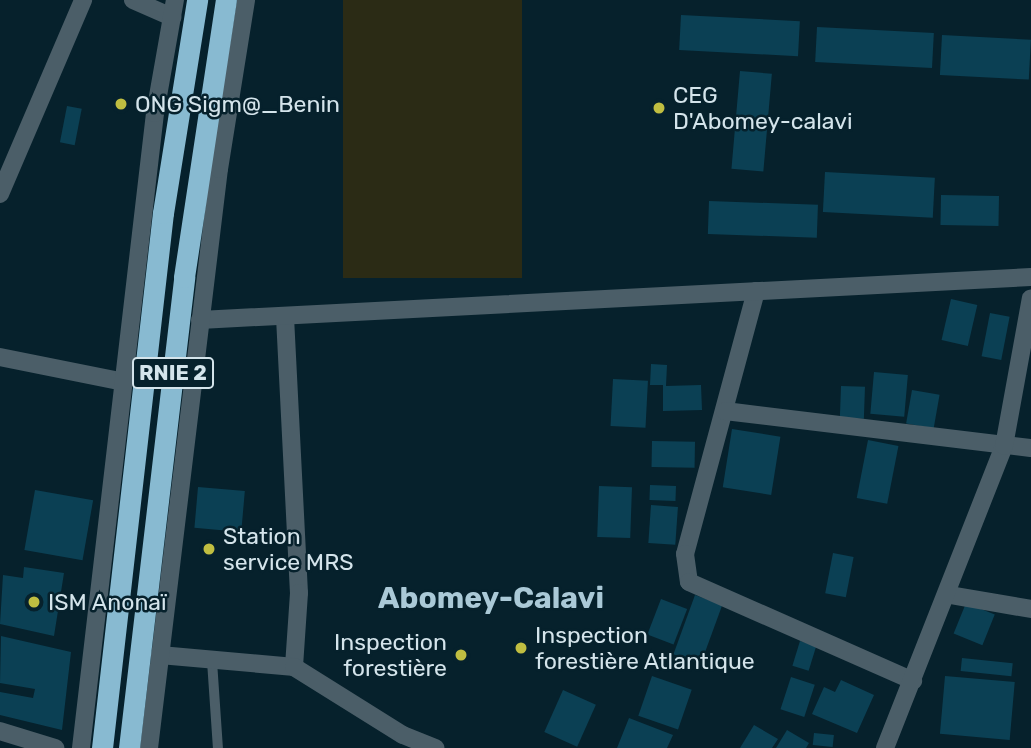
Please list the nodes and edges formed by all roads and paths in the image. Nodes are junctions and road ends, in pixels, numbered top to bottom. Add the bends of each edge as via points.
1 (83, 0) edge
2 (134, 0) edge
3 (197, 0) edge
4 (226, 0) edge
5 (246, 0) edge
6 (173, 8) edge
7 (2, 185) edge
8 (1031, 277) edge
9 (756, 291) junction
10 (1031, 298) edge
11 (285, 317) junction
12 (200, 320) junction
13 (0, 357) edge
14 (124, 382) junction
15 (724, 411) junction
16 (1004, 446) junction
17 (1031, 449) edge
18 (950, 595) junction
19 (1031, 609) edge
20 (160, 655) junction
21 (212, 661) junction
22 (295, 667) junction
23 (913, 681) junction
24 (0, 730) edge
25 (55, 748) edge
26 (80, 748) edge
27 (102, 748) edge
28 (129, 748) edge
29 (149, 748) edge
30 (218, 748) edge
31 (435, 748) edge
32 (885, 748) edge

1 - 7 street
2 - 6 street
3 - 27 highway, RNIE 2 / RNIE 2 via 163,214
4 - 28 highway, RNIE 2 / RNIE 2 via 184,277
5 - 12 street
6 - 14 street
8 - 9 street
9 - 11 street
9 - 15 street
10 - 16 street
11 - 12 street
11 - 22 street via 299,593
12 - 20 street
13 - 14 street
14 - 26 street
15 - 16 street
15 - 23 street via 685,554 689,582
16 - 17 street
16 - 18 street
18 - 19 street
18 - 23 street
20 - 21 street
20 - 29 street
21 - 22 street
21 - 30 lane
22 - 31 street via 403,736
23 - 32 street
24 - 25 street

